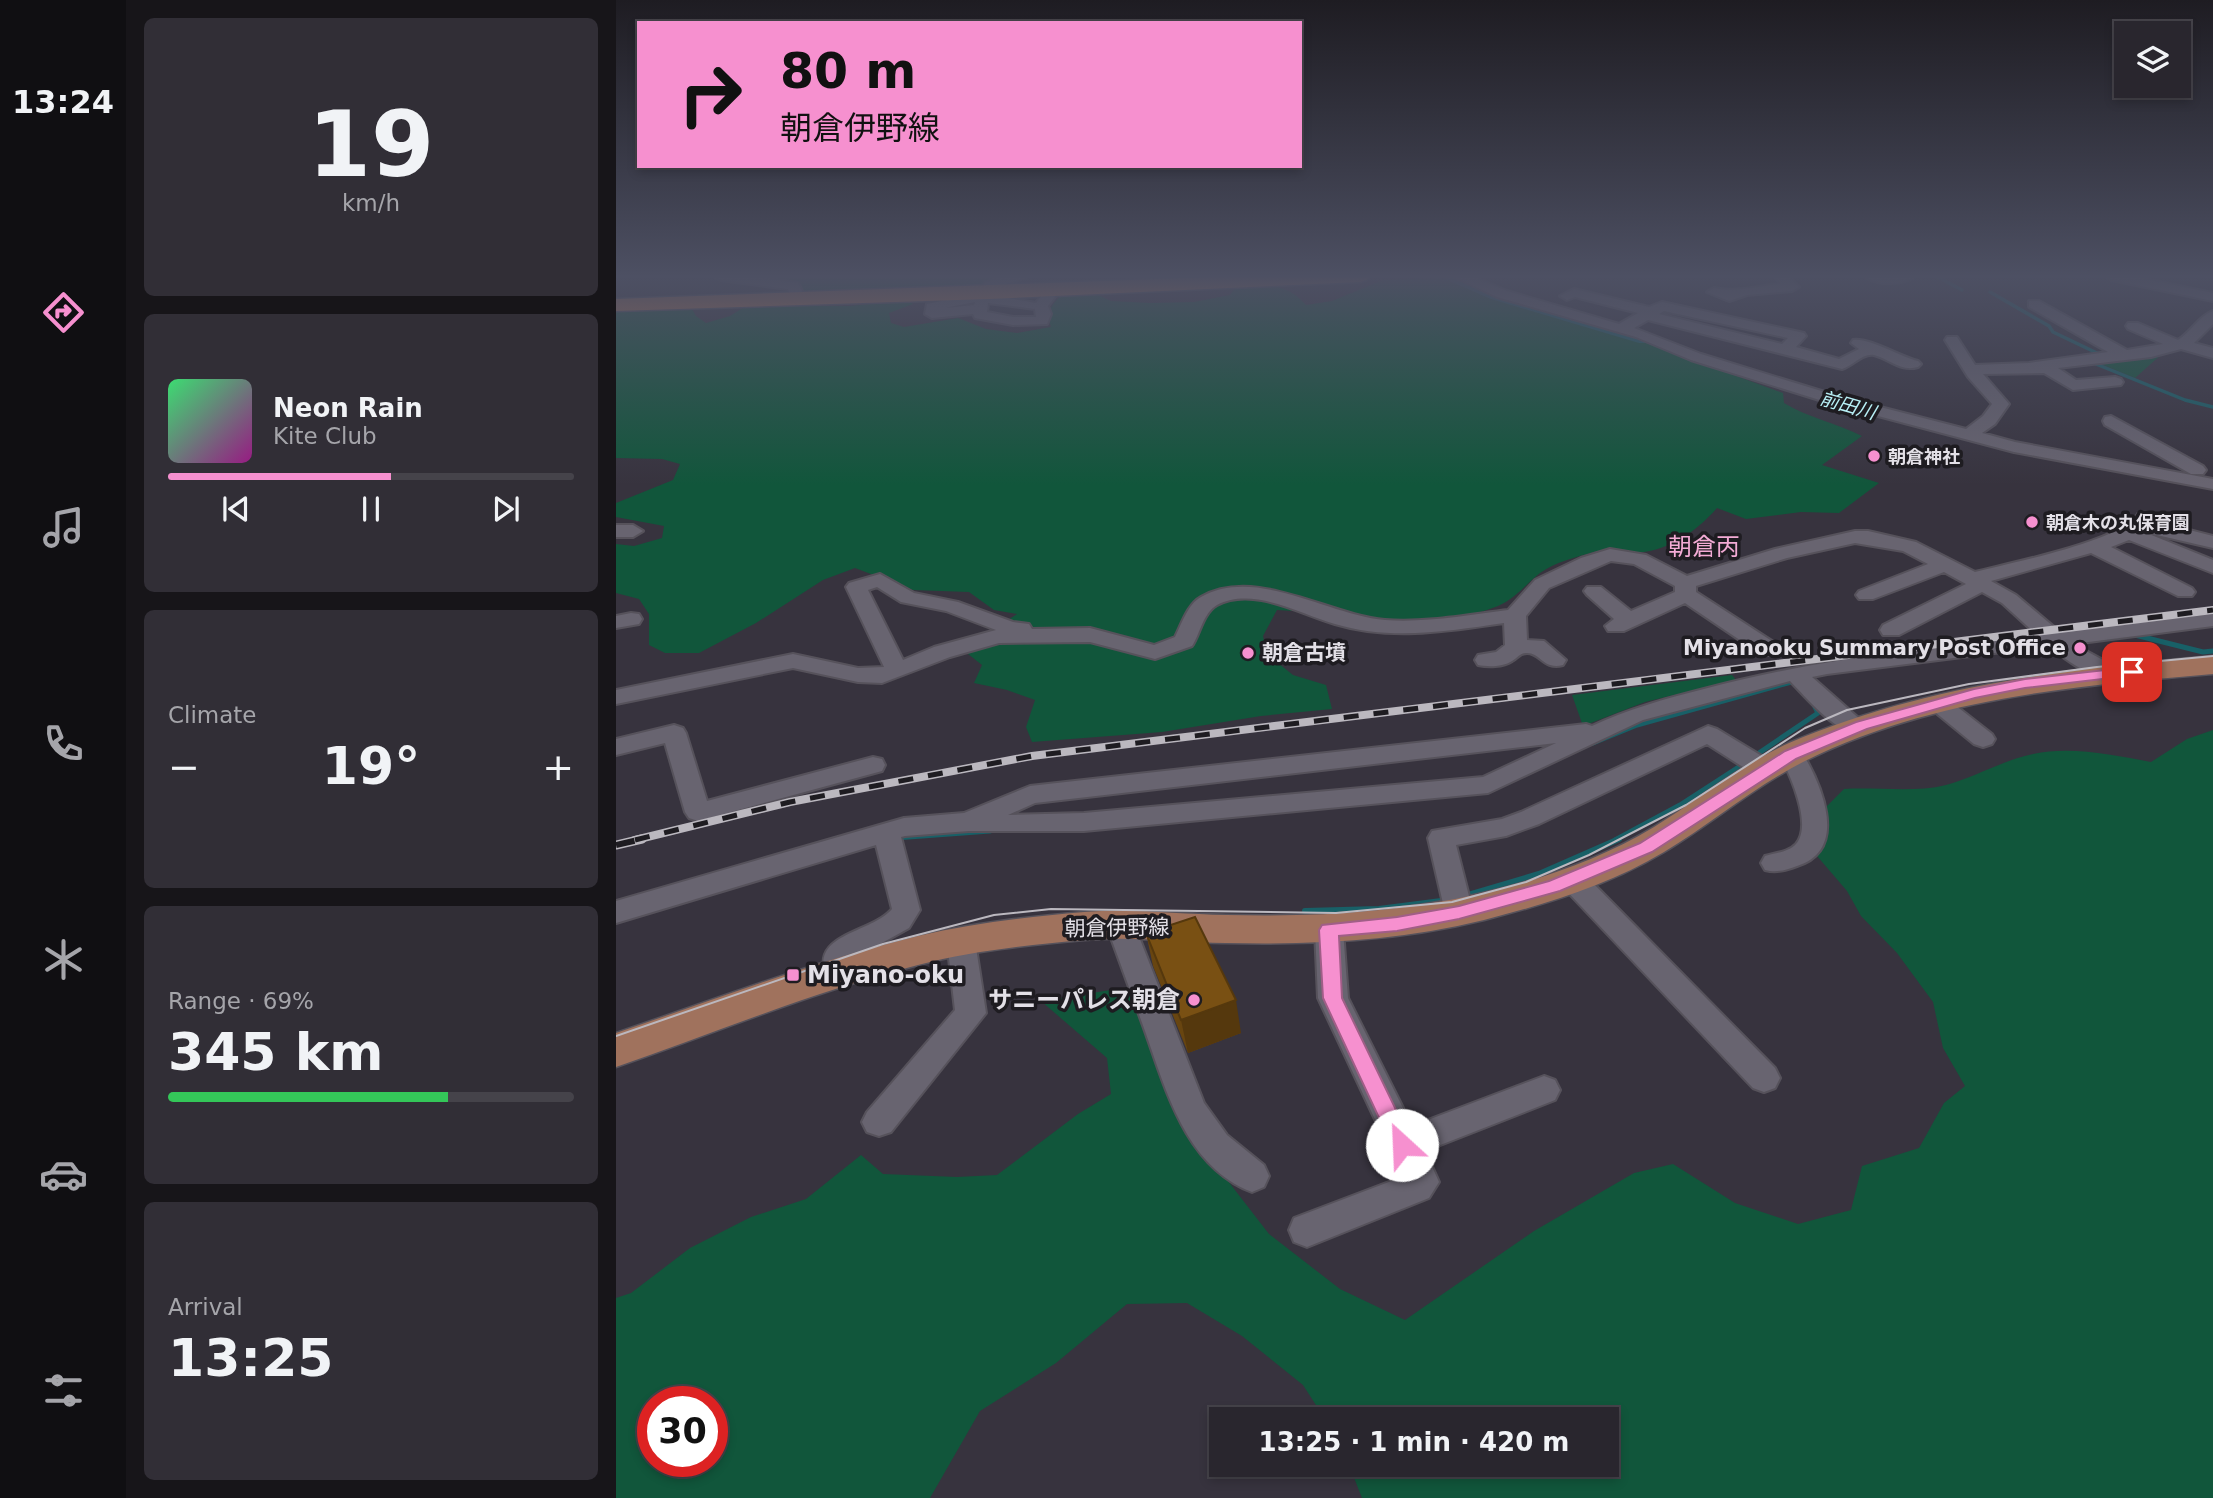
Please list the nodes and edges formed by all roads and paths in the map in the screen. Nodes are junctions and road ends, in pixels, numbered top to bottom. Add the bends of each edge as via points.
1 (1671, 346) edge
2 (1773, 346) edge
3 (1788, 346) edge
4 (1863, 346) edge
5 (1955, 346) edge
6 (2109, 346) edge
7 (2175, 346) edge
8 (2183, 346) edge
9 (1785, 349) junction
10 (1871, 350) junction
11 (2213, 353) edge
12 (2125, 355) junction
13 (1913, 364) dead end
14 (1974, 372) junction
15 (2115, 382) dead end
16 (2111, 421) dead end
17 (1969, 435) junction
18 (2213, 459) edge
19 (2203, 478) edge
20 (2140, 525) junction
21 (2213, 542) edge
22 (2093, 546) junction
23 (1946, 564) junction
24 (2213, 567) edge
25 (1978, 582) junction
26 (1686, 589) junction
27 (1594, 592) dead end
28 (2185, 592) dead end
29 (1866, 595) dead end
30 (1516, 615) junction
31 (2213, 620) edge
32 (1384, 626) junction
33 (1327, 629) dead end
34 (1892, 630) dead end
35 (1033, 634) junction
36 (2052, 638) junction
37 (1516, 647) junction
38 (1770, 650) dead end
39 (1486, 660) dead end
40 (1555, 660) dead end
41 (2213, 665) edge
42 (897, 671) junction
43 (2110, 673) junction
44 (1796, 674) junction
45 (616, 697) edge
46 (1938, 703) junction
47 (1855, 727) junction
48 (1599, 730) junction
49 (1983, 738) dead end
50 (616, 747) edge
51 (1778, 763) junction
52 (873, 765) dead end
53 (969, 822) junction
54 (886, 832) junction
55 (1774, 863) dead end
56 (1572, 879) junction
57 (616, 912) edge
58 (1459, 912) junction
59 (1120, 924) junction
60 (1329, 930) junction
61 (961, 941) junction
62 (840, 973) junction
63 (616, 1050) edge
64 (1764, 1078) dead end
65 (1544, 1090) dead end
66 (879, 1122) dead end
67 (1402, 1145) junction
68 (1252, 1176) dead end
69 (1307, 1230) dead end

1 - 17 street via 1800,390
2 - 9 street
3 - 9 street
4 - 10 street
5 - 14 street
6 - 12 street
7 - 12 street
8 - 11 street
9 - 10 street via 1842,364
10 - 13 street
12 - 14 street
14 - 15 street via 2047,368 2073,385
14 - 17 street via 2001,404 1987,423
16 - 19 street
17 - 19 street via 2014,447
18 - 19 street via 2199,466
20 - 21 street
20 - 22 street
20 - 24 street
22 - 25 street
22 - 28 street
23 - 25 street
23 - 26 street via 1909,546 1862,537 1782,553
23 - 29 street
25 - 34 street
25 - 36 street via 2009,599
26 - 27 street via 1622,623
26 - 30 street via 1639,559 1610,555 1549,580
26 - 38 street
30 - 32 street via 1436,627
30 - 37 street
31 - 36 street
32 - 33 street
32 - 35 street via 1344,620 1269,595 1237,593 1209,601 1199,610 1184,641 1165,650 1155,652 1090,635
35 - 42 street via 998,636 961,646
35 - 42 street via 951,606 908,598 880,580 856,587
36 - 43 street
36 - 44 street
37 - 39 street via 1502,658
37 - 40 street via 1536,646
41 - 43 main road, 朝倉伊野線
42 - 45 street via 858,675 793,661
43 - 46 main road, 朝倉伊野線 via 2025,684
44 - 47 street
44 - 48 street via 1635,715
46 - 47 main road, 朝倉伊野線
46 - 49 street
47 - 51 main road, 朝倉伊野線
48 - 53 street via 1030,795
48 - 53 street via 1488,785 1084,822
50 - 52 street via 674,733 698,812
51 - 55 street via 1801,768 1814,839 1806,850
51 - 56 main road, 朝倉伊野線 via 1646,847
51 - 58 street via 1708,734 1531,818 1441,838
53 - 54 street
54 - 57 street
54 - 62 street via 906,909 899,920 841,952
56 - 58 main road, 朝倉伊野線
56 - 64 street
58 - 60 main road, 朝倉伊野線
59 - 60 main road, 朝倉伊野線
59 - 61 main road, 朝倉伊野線
59 - 68 street via 1190,1110 1215,1146
60 - 67 street via 1333,998
61 - 62 main road, 朝倉伊野線
61 - 66 street via 971,1013
62 - 63 main road, 朝倉伊野線
65 - 67 street
67 - 69 street via 1422,1182 1417,1187

